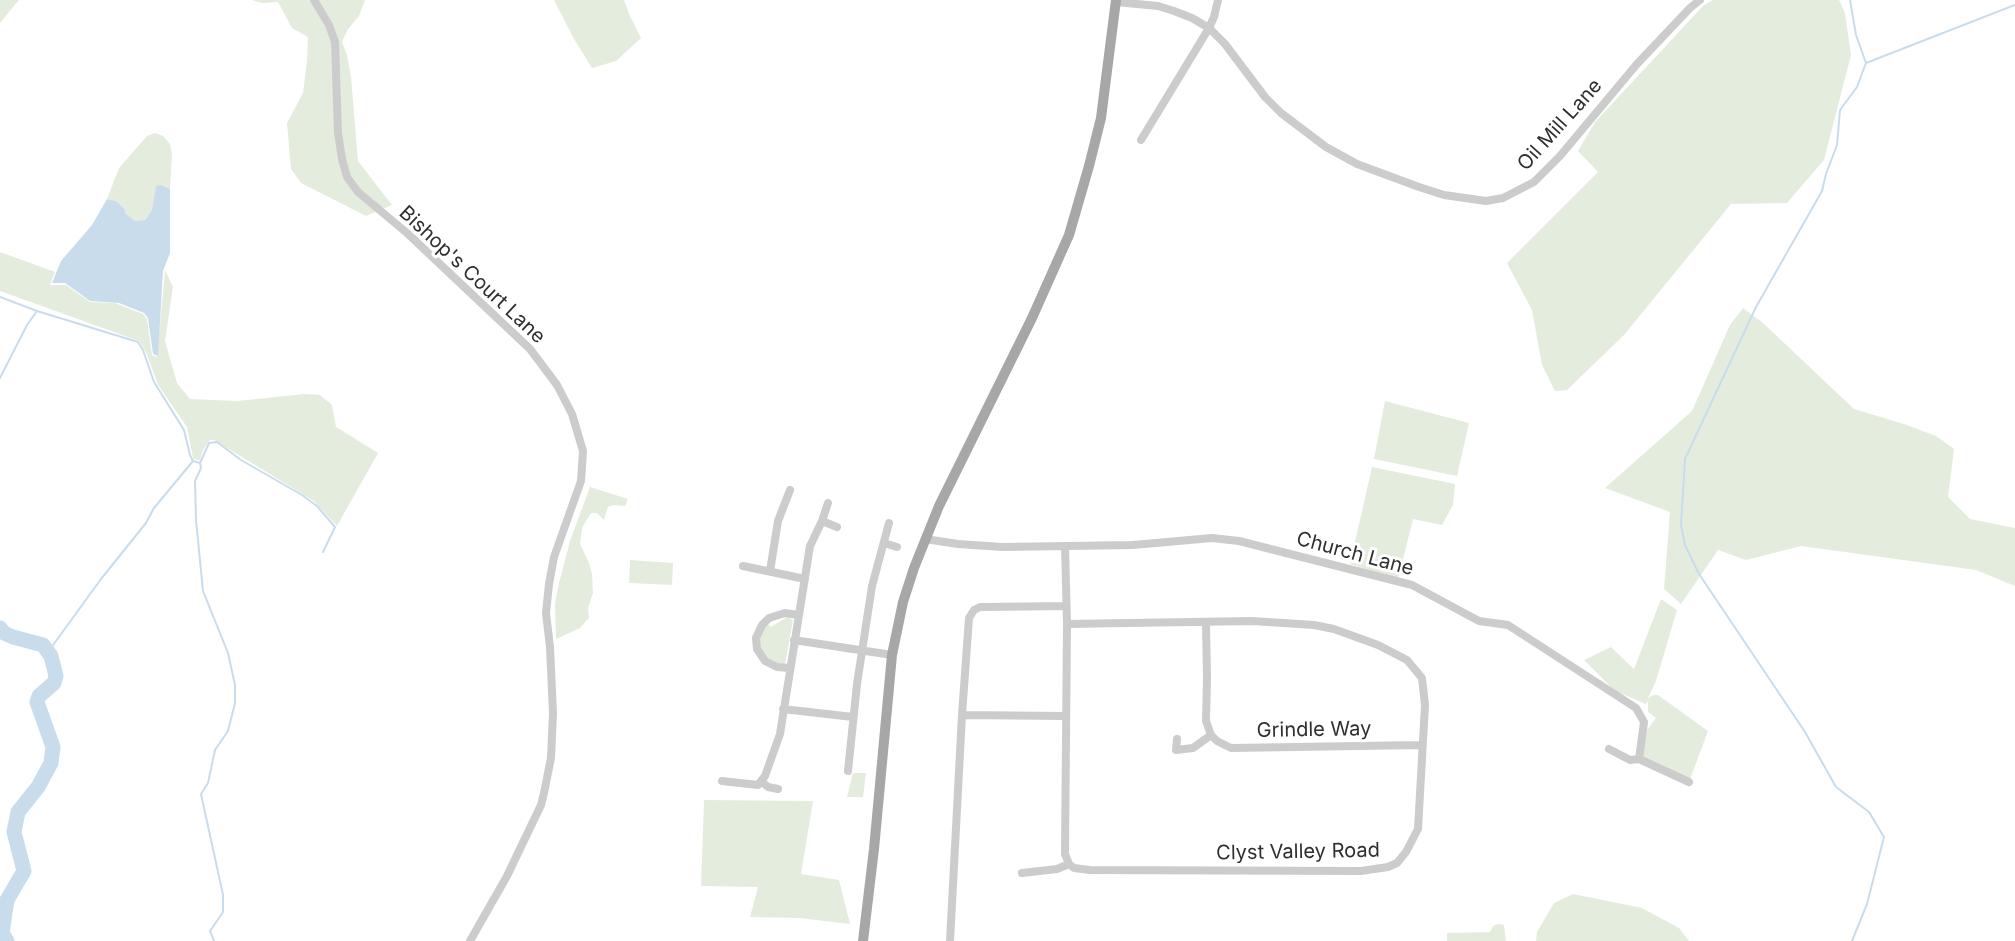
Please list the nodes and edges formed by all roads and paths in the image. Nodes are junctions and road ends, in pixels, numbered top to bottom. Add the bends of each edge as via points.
1 (314, 0) edge
2 (1218, 0) edge
3 (1700, 0) edge
4 (1116, 1) edge
5 (1209, 28) junction
6 (1141, 140) dead end
7 (790, 490) dead end
8 (828, 503) dead end
9 (822, 521) junction
10 (890, 523) dead end
11 (837, 526) dead end
12 (925, 539) junction
13 (884, 543) junction
14 (1065, 546) junction
15 (897, 547) dead end
16 (743, 566) dead end
17 (770, 571) junction
18 (805, 579) junction
19 (1066, 606) junction
20 (798, 615) junction
21 (1206, 622) junction
22 (1067, 624) junction
23 (794, 640) junction
24 (864, 649) junction
25 (892, 655) junction
26 (789, 668) junction
27 (783, 709) junction
28 (962, 716) junction
29 (1065, 716) junction
30 (854, 717) junction
31 (1211, 735) junction
32 (1177, 739) dead end
33 (1422, 745) junction
34 (1609, 749) dead end
35 (1639, 759) junction
36 (848, 771) dead end
37 (722, 781) dead end
38 (762, 782) junction
39 (1689, 782) dead end
40 (778, 789) dead end
41 (1069, 864) junction
42 (1022, 873) dead end
43 (470, 941) edge
44 (863, 941) edge
45 (950, 941) edge

1 - 43 street, Bishop's Court Lane via 334,42 338,133 347,177 358,192 530,349 557,385 572,414 583,451 581,481 554,557 546,613 553,713 541,805
2 - 5 street
3 - 5 street, Oil Mill Lane via 1637,64 1534,182 1503,198 1486,201 1419,187 1357,164 1326,147 1265,97
4 - 5 street, Oil Mill Lane via 1158,6
4 - 12 main road via 1101,118 1069,235
5 - 6 street
7 - 17 street via 778,521
8 - 9 street
9 - 11 street
9 - 18 street via 810,546
10 - 13 street
12 - 14 street, Church Lane via 1002,547
12 - 25 main road via 903,602
13 - 15 street
13 - 24 street via 872,586
14 - 19 street
14 - 35 street, Church Lane via 1212,538 1239,541 1412,585 1479,621 1508,625 1636,708 1644,722
16 - 17 street
17 - 18 street
18 - 20 street
19 - 22 street
19 - 28 street via 974,610 969,618
20 - 23 street
20 - 26 street via 785,613 769,618 756,638 757,649 765,661
21 - 22 street, Clyst Valley Road
21 - 31 street via 1206,721
21 - 33 street, Clyst Valley Road via 1314,625 1399,655 1422,678
22 - 29 street
23 - 24 street
23 - 26 street
24 - 25 street
24 - 30 street
25 - 44 main road
26 - 27 street
27 - 30 street
27 - 38 street via 780,734
28 - 29 street
28 - 45 street
29 - 41 street via 1065,854
30 - 36 street
31 - 32 street via 1193,748 1176,753
31 - 33 street, Grindle Way via 1231,748
33 - 41 street, Clyst Valley Road via 1418,829 1406,852 1388,867 1349,871 1090,870
34 - 35 street via 1629,760
35 - 39 street
37 - 38 street via 758,785
38 - 40 street
41 - 42 street, Clyst Valley Road

